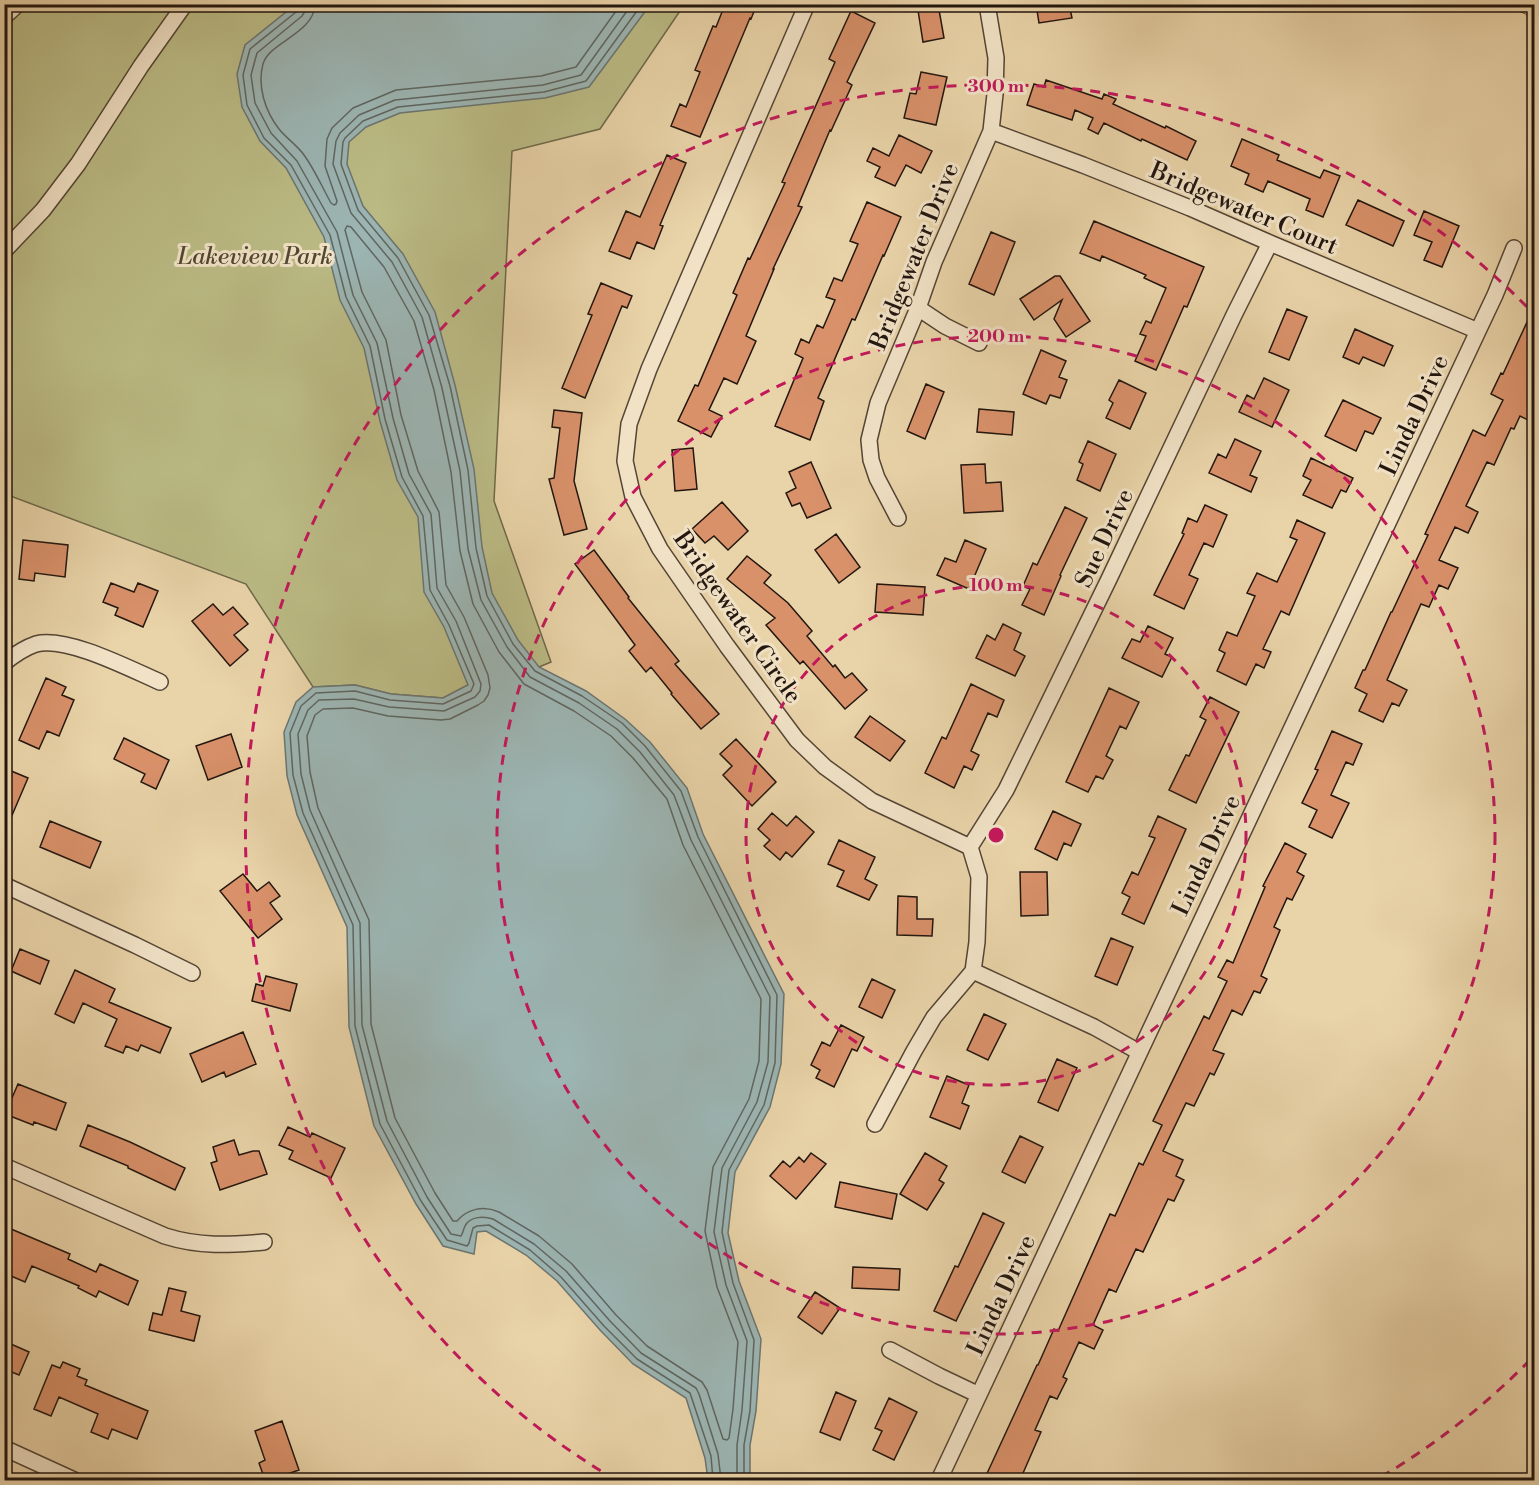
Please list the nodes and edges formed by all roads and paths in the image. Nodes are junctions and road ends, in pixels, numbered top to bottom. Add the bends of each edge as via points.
1 (18, 4) edge
2 (185, 4) edge
3 (807, 4) edge
4 (987, 4) edge
5 (1515, 4) edge
6 (1534, 13) edge
7 (4, 17) edge
8 (991, 131) junction
9 (1270, 243) junction
10 (1514, 248) dead end
11 (4, 251) edge
12 (918, 308) junction
13 (1478, 331) junction
14 (979, 343) dead end
15 (898, 518) dead end
16 (4, 663) edge
17 (160, 682) dead end
18 (970, 848) junction
19 (4, 885) edge
20 (973, 971) junction
21 (192, 973) dead end
22 (1139, 1052) junction
23 (874, 1124) dead end
24 (4, 1166) edge
25 (264, 1242) dead end
26 (890, 1350) dead end
27 (979, 1395) junction
28 (4, 1448) edge
29 (74, 1480) edge
30 (939, 1480) edge

1 - 7 street
2 - 11 street via 78,164 43,210
3 - 18 street, Bridgewater Circle via 649,369 629,424 625,461 628,479 660,549 797,740 825,767 872,801
4 - 8 street, Bridgewater Drive via 996,58
5 - 6 lane
8 - 9 street, Bridgewater Court
8 - 12 street, Bridgewater Drive
9 - 13 street, Bridgewater Court
9 - 18 street, Sue Drive via 1006,790
10 - 13 street, Linda Drive
12 - 14 street
12 - 15 street, Bridgewater Drive via 878,403 869,440 877,478
13 - 22 street, Linda Drive
16 - 17 street via 38,644 58,643
18 - 20 street via 979,877
19 - 21 street
20 - 22 street
20 - 23 street via 934,1017
22 - 27 street, Linda Drive
24 - 25 street via 183,1242
26 - 27 street
27 - 30 street, Linda Drive
28 - 29 street

